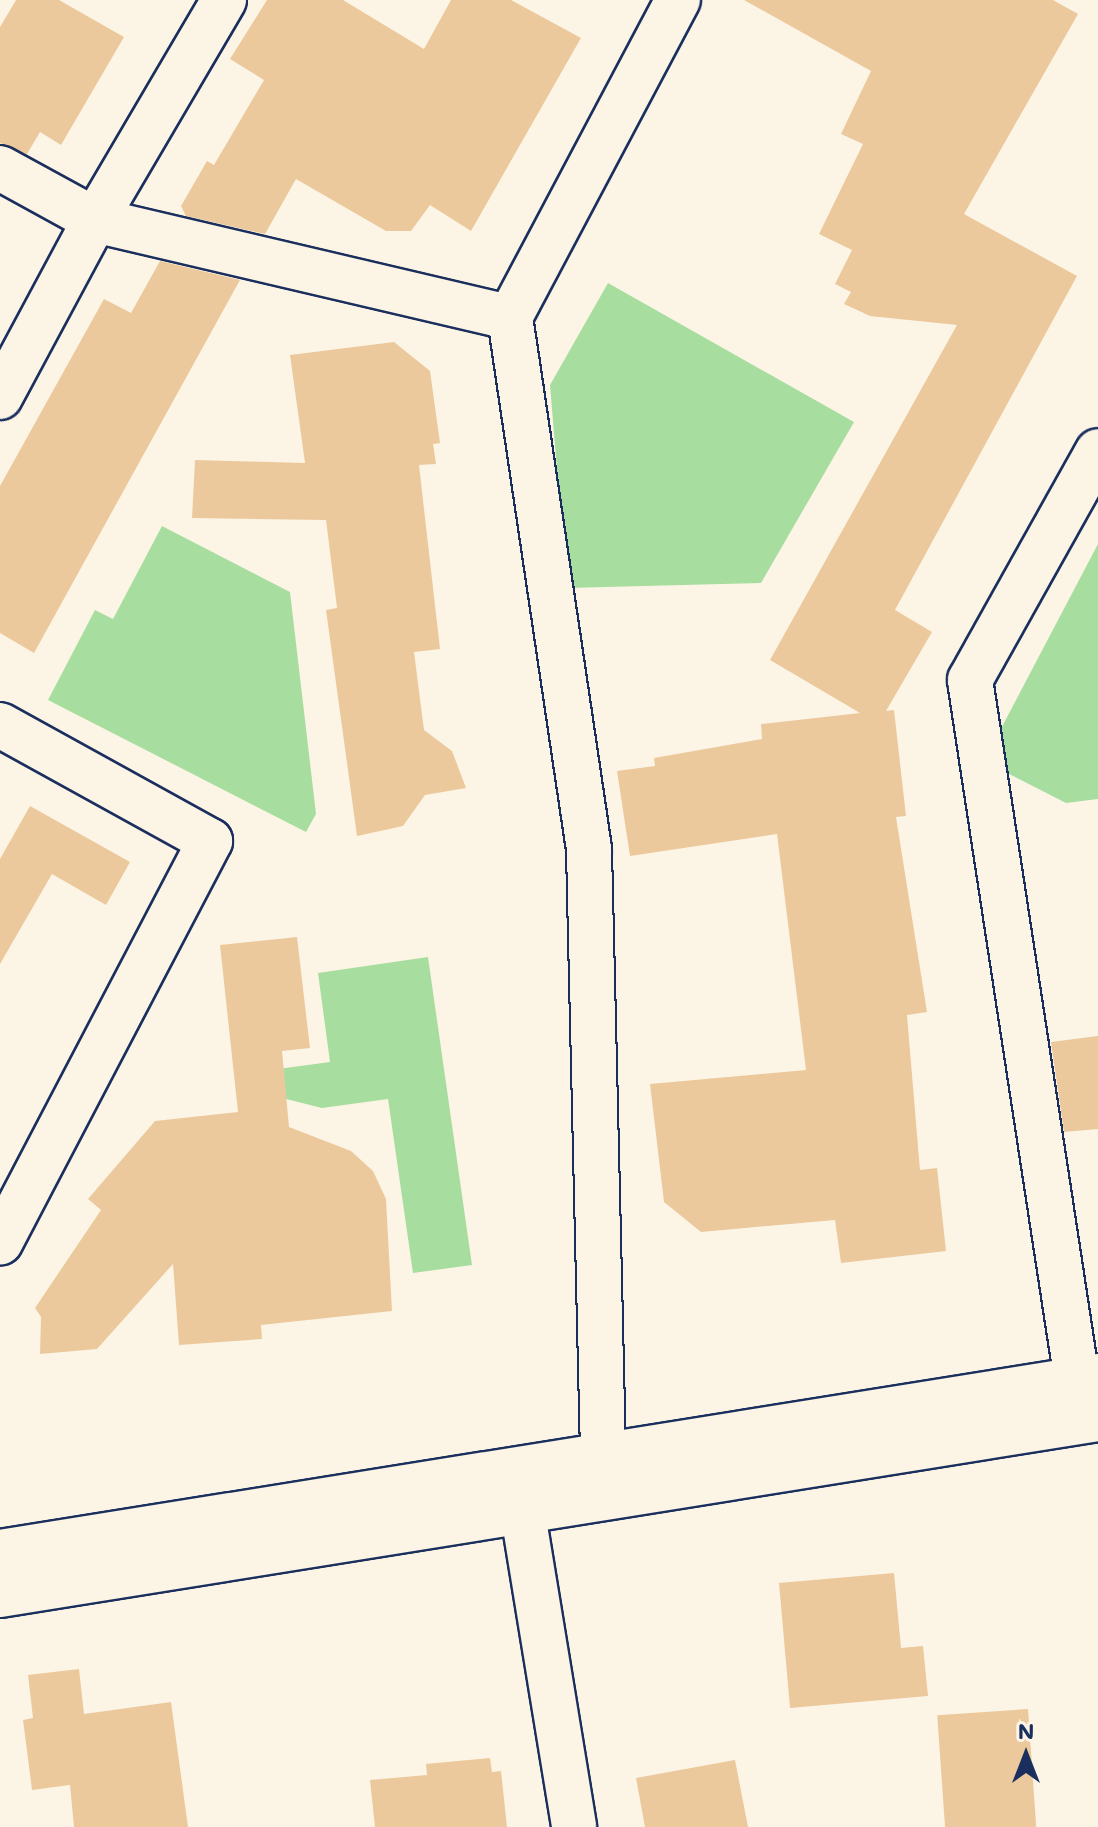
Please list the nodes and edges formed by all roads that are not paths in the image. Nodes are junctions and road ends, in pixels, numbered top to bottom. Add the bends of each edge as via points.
1 (224, 0) edge
2 (678, 0) edge
3 (0, 168) edge
4 (95, 220) junction
5 (510, 317) junction
6 (0, 397) edge
7 (1098, 451) edge
8 (0, 725) edge
9 (0, 1242) edge
10 (1088, 1378) edge
11 (1098, 1419) edge
12 (603, 1453) junction
13 (522, 1508) junction
14 (0, 1552) edge
15 (0, 1595) edge
16 (574, 1827) edge

1 - 4 street
2 - 5 street
3 - 4 street
4 - 5 street
4 - 6 street
5 - 12 street via 589,849
7 - 10 street via 970,680
8 - 9 street via 210,841
10 - 12 street
11 - 13 street
12 - 14 street
13 - 15 street
13 - 16 street

